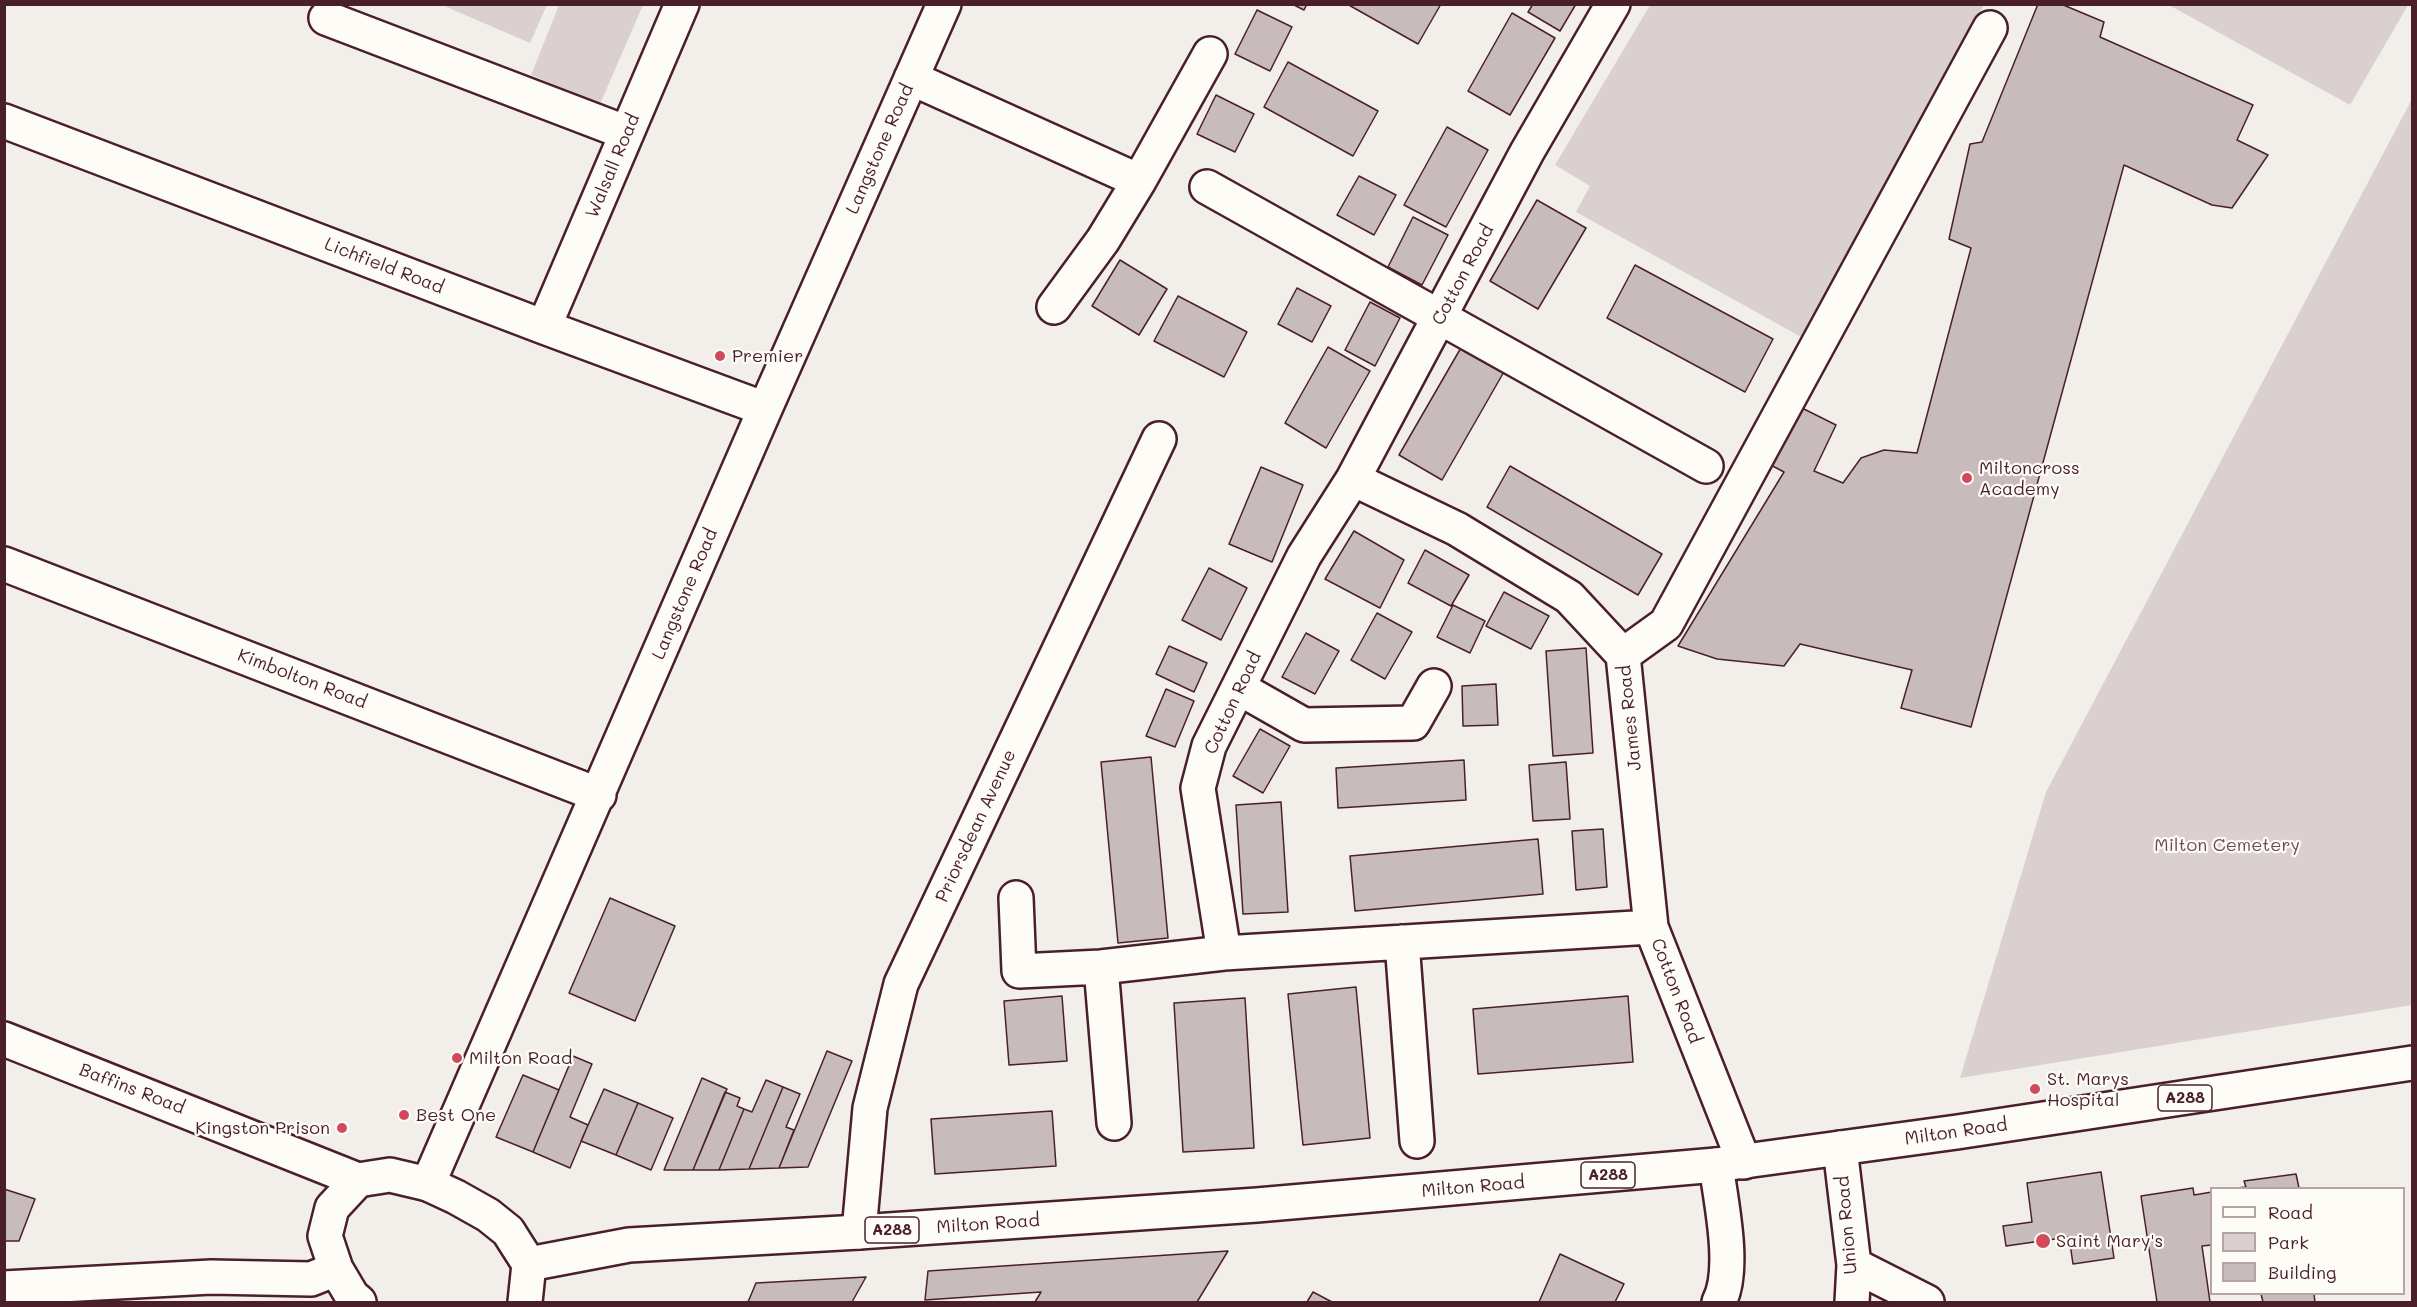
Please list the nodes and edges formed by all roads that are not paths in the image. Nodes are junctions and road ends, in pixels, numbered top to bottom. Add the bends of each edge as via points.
1 (682, 4) edge
2 (944, 4) edge
3 (1613, 4) edge
4 (326, 18) dead end
5 (1990, 28) dead end
6 (1210, 54) dead end
7 (911, 78) junction
8 (4, 121) edge
9 (627, 133) junction
10 (1139, 181) junction
11 (1208, 187) dead end
12 (1054, 307) dead end
13 (1440, 318) junction
14 (544, 327) junction
15 (765, 409) junction
16 (1159, 439) dead end
17 (1706, 466) dead end
18 (1353, 479) junction
19 (4, 564) edge
20 (1623, 655) junction
21 (1434, 686) dead end
22 (1239, 688) junction
23 (599, 795) junction
24 (1016, 898) dead end
25 (1651, 927) junction
26 (1402, 942) junction
27 (1224, 953) junction
28 (1101, 967) junction
29 (4, 1039) edge
30 (2412, 1063) edge
31 (1114, 1123) dead end
32 (1417, 1142) dead end
33 (1840, 1148) junction
34 (1730, 1164) junction
35 (358, 1180) junction
36 (428, 1184) junction
37 (859, 1232) junction
38 (529, 1264) junction
39 (1854, 1265) junction
40 (336, 1269) junction
41 (4, 1288) edge
42 (1723, 1300) edge
43 (359, 1302) edge
44 (525, 1302) edge
45 (1852, 1302) edge
46 (1927, 1302) edge

1 - 9 street, Walsall Road
2 - 7 street, Langstone Road
3 - 13 street, Cotton Road via 1527,152
4 - 9 street
5 - 20 street via 1666,624
6 - 10 street
7 - 10 street
7 - 15 street, Langstone Road
8 - 14 street, Lichfield Road
9 - 14 street, Walsall Road
10 - 12 street
11 - 13 street
13 - 17 street
13 - 18 street, Cotton Road
14 - 15 street, Lichfield Road
15 - 23 street, Langstone Road
16 - 37 street, Priorsdean Avenue via 901,984 870,1108
18 - 20 street, James Road via 1457,529 1569,597
18 - 22 street, Cotton Road via 1304,556
19 - 23 street, Kimbolton Road
20 - 25 street, James Road
21 - 22 street via 1413,723 1304,724
22 - 27 street, Cotton Road via 1209,746 1198,788
23 - 36 street, Langstone Road
24 - 28 street via 1019,971
25 - 26 street, Cotton Road
25 - 34 street, Cotton Road
26 - 27 street, Cotton Road
26 - 32 street
27 - 28 street
28 - 31 street
29 - 35 street, Baffins Road
30 - 33 street, Milton Road / A288
33 - 34 street, Milton Road / A288
33 - 39 street, Union Road
34 - 37 street, Milton Road / A288 via 1291,1203
34 - 42 street
35 - 36 street via 390,1175
35 - 40 street via 332,1208 326,1236
36 - 38 street via 488,1215 508,1231
37 - 38 street, Milton Road / A288 via 629,1245
38 - 44 street
39 - 45 street, Union Road
39 - 46 street
40 - 41 street via 311,1279 211,1277
40 - 43 street

